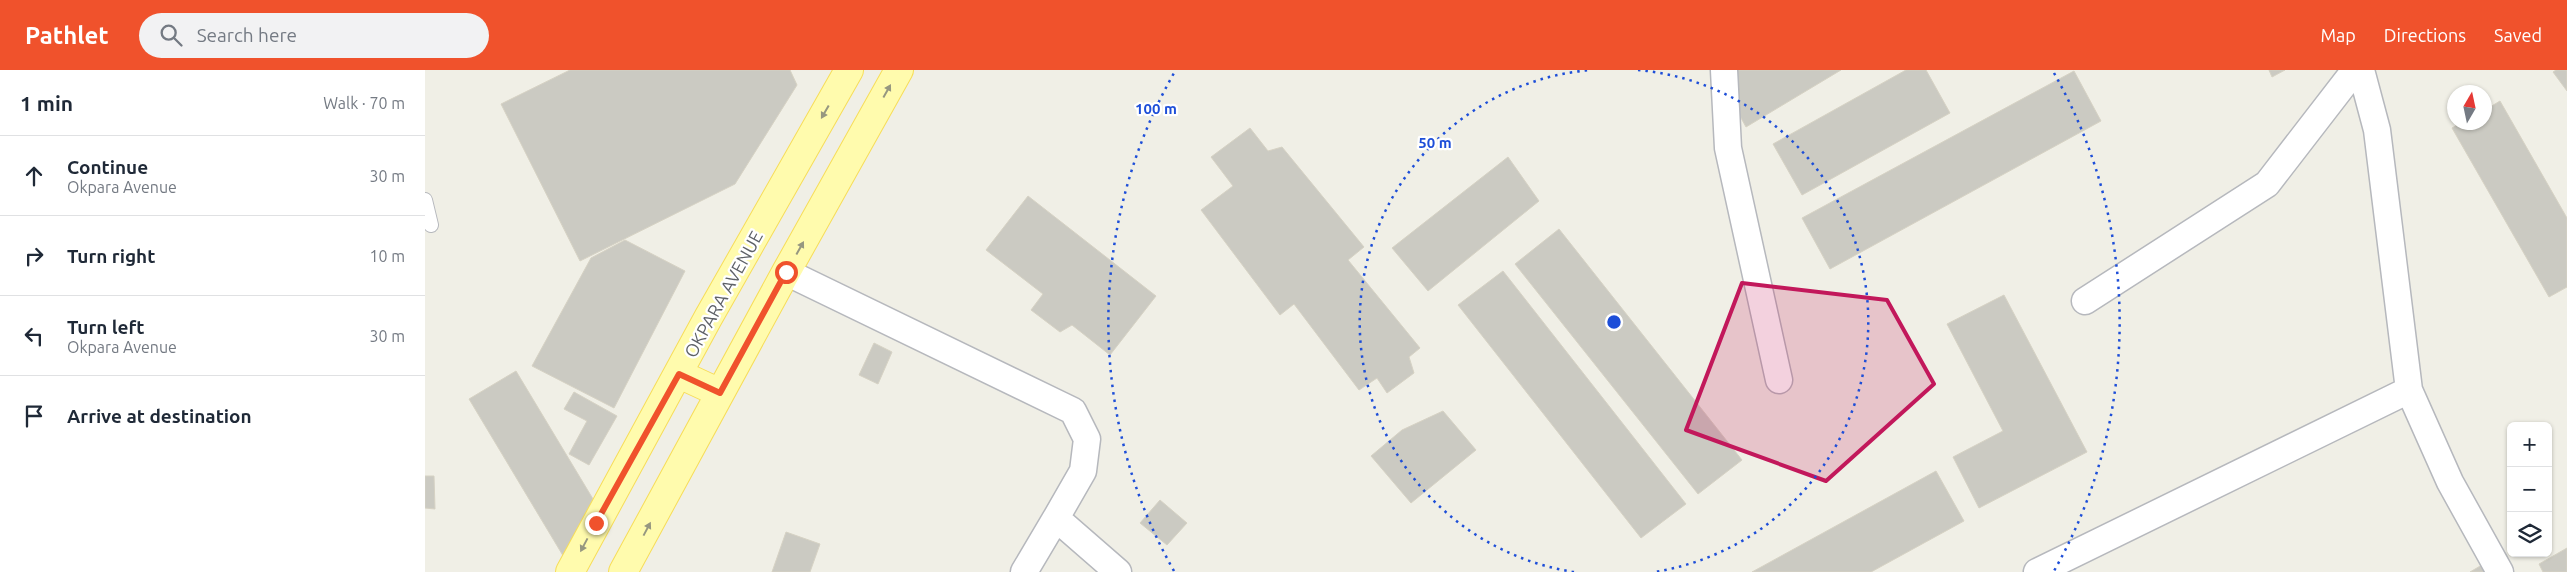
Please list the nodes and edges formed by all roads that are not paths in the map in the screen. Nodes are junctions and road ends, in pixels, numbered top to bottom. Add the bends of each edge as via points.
1 (849, 70) edge
2 (899, 70) edge
3 (1724, 70) edge
4 (2355, 70) edge
5 (2361, 70) edge
6 (425, 200) edge
7 (431, 225) dead end
8 (786, 272) junction
9 (2085, 300) dead end
10 (679, 374) junction
11 (1779, 380) dead end
12 (2409, 390) junction
13 (720, 393) junction
14 (1056, 518) junction
15 (570, 572) edge
16 (623, 572) edge
17 (1024, 572) edge
18 (1117, 572) edge
19 (2037, 572) edge
20 (2500, 572) edge

1 -> 10 main road, OKPARA AVENUE
8 -> 2 main road
3 - 11 street via 1728,148
4 - 9 street via 2267,184
5 - 12 street via 2377,130
6 - 7 lane
8 - 13 main road
8 - 14 street via 1073,411 1087,439 1083,471
10 - 13 main road
10 -> 15 main road, OKPARA AVENUE
12 - 19 street
12 - 20 street via 2451,482
16 -> 13 main road
14 - 17 street
14 - 18 street

